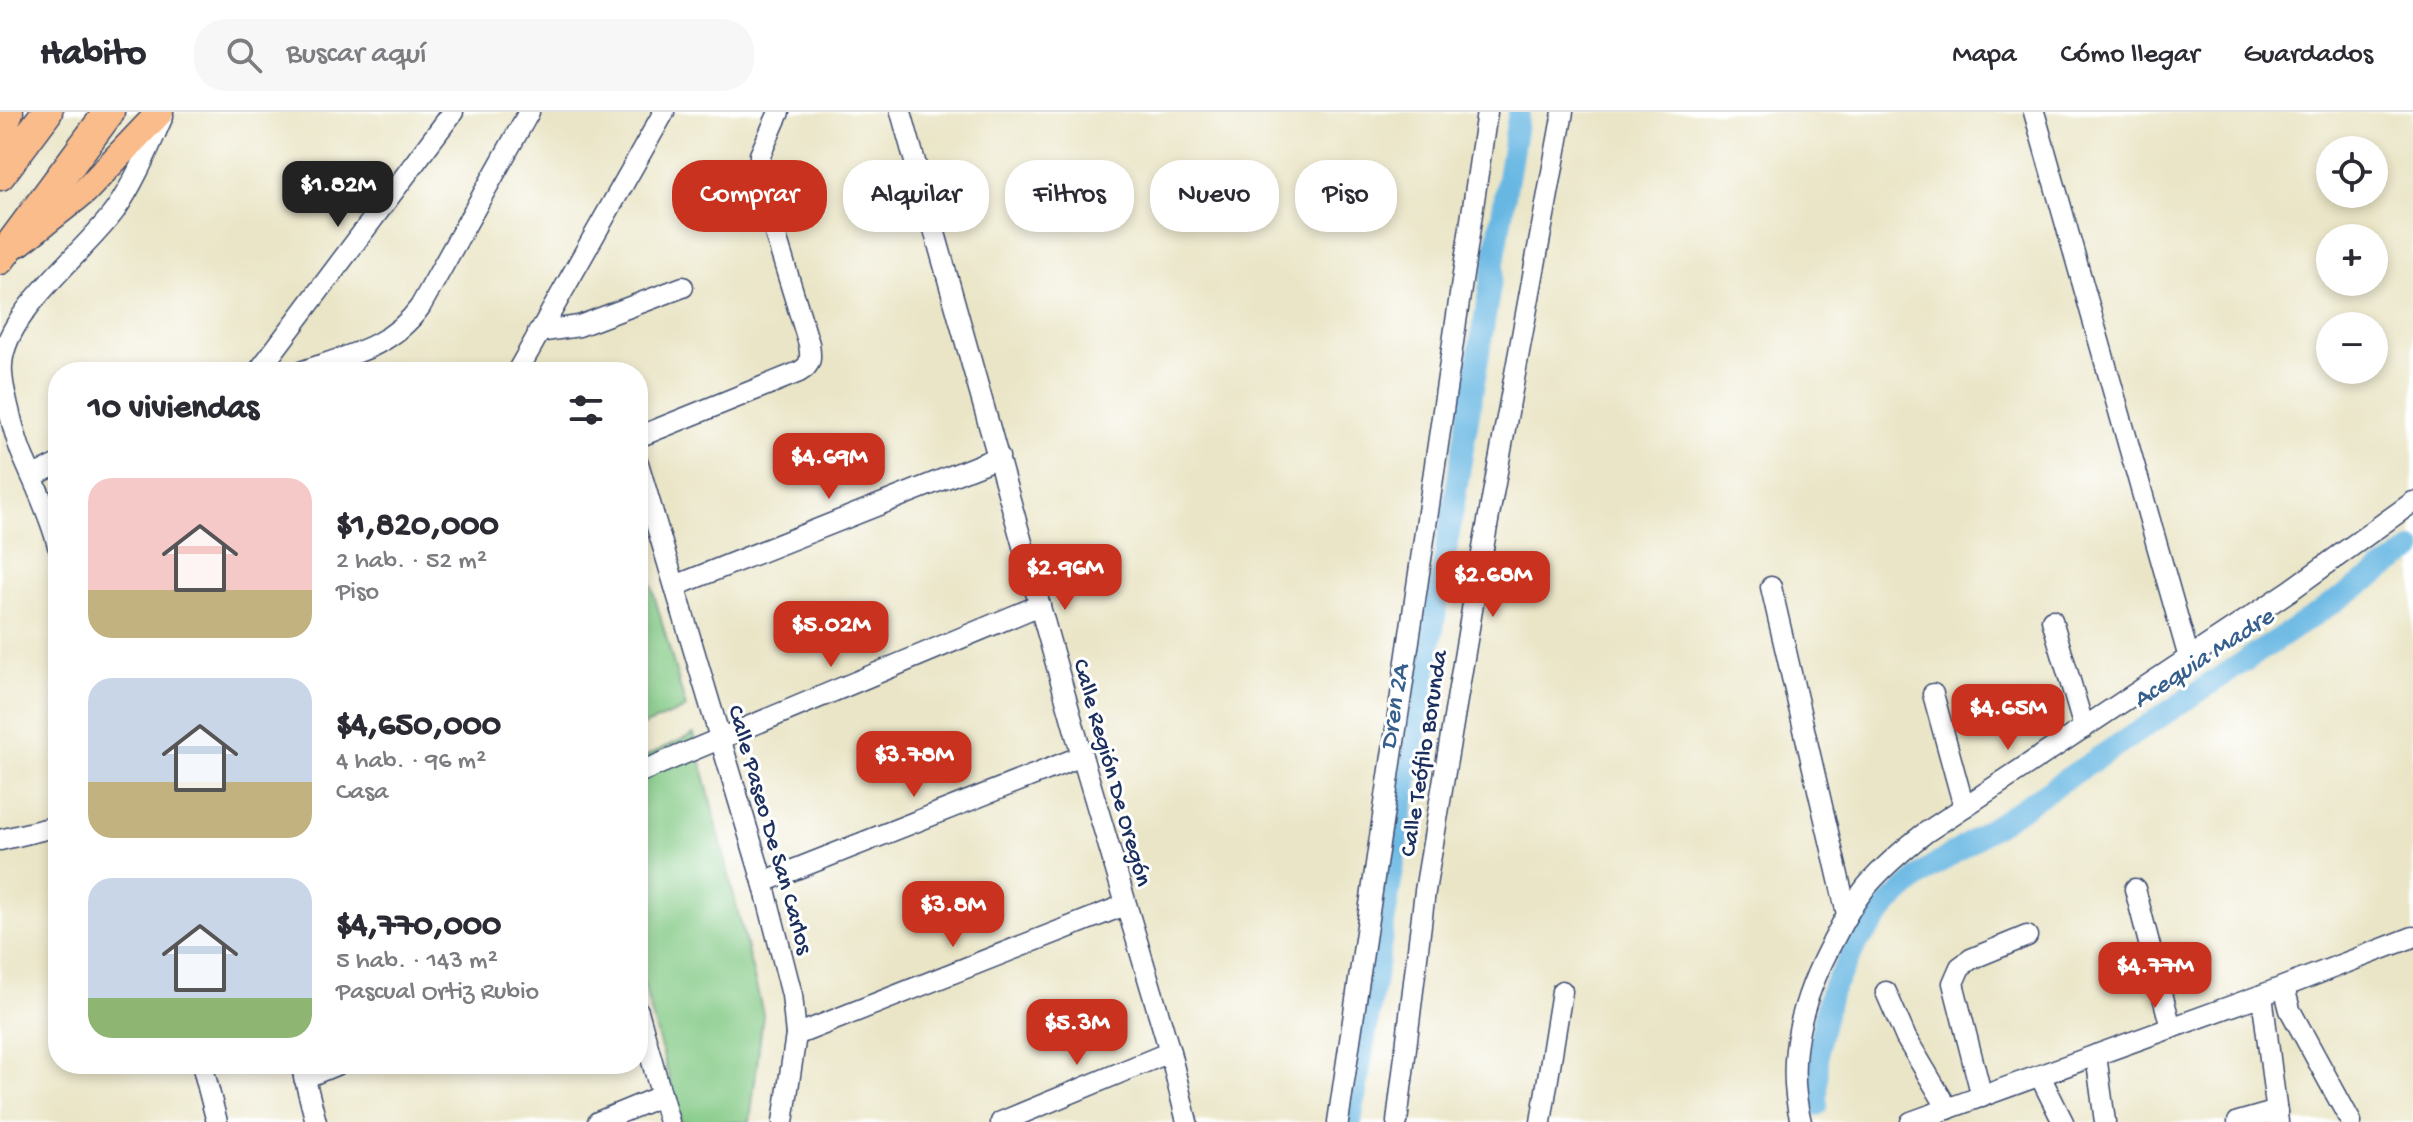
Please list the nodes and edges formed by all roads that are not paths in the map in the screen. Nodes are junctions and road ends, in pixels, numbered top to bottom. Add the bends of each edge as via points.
1 (8, 112) edge
2 (47, 112) edge
3 (109, 112) edge
4 (162, 112) edge
5 (453, 112) edge
6 (529, 112) edge
7 (664, 112) edge
8 (779, 112) edge
9 (901, 112) edge
10 (1487, 112) edge
11 (1563, 112) edge
12 (2034, 112) edge
13 (0, 133) edge
14 (0, 175) edge
15 (0, 258) edge
16 (683, 287) dead end
17 (538, 332) junction
18 (266, 362) edge
19 (329, 362) edge
20 (522, 362) edge
21 (648, 433) edge
22 (0, 443) edge
23 (999, 457) junction
24 (48, 466) edge
25 (29, 469) junction
26 (648, 496) edge
27 (2413, 502) edge
28 (48, 512) edge
29 (675, 586) junction
30 (1771, 587) dead end
31 (1040, 605) junction
32 (2052, 620) dead end
33 (2189, 658) junction
34 (1933, 694) dead end
35 (2084, 728) junction
36 (720, 740) junction
37 (1082, 756) junction
38 (648, 769) edge
39 (1964, 807) junction
40 (48, 828) edge
41 (0, 840) edge
42 (763, 882) junction
43 (2135, 889) dead end
44 (1125, 905) junction
45 (1847, 914) junction
46 (2027, 936) dead end
47 (2413, 937) edge
48 (2284, 987) junction
49 (1562, 991) dead end
50 (1886, 992) dead end
51 (2262, 995) junction
52 (2171, 1028) junction
53 (796, 1035) junction
54 (648, 1048) edge
55 (1170, 1052) junction
56 (2096, 1055) junction
57 (205, 1074) edge
58 (303, 1074) edge
59 (2040, 1076) junction
60 (661, 1096) junction
61 (1982, 1097) junction
62 (1941, 1115) edge
63 (2278, 1116) edge
64 (217, 1122) edge
65 (316, 1122) edge
66 (598, 1122) edge
67 (669, 1122) edge
68 (783, 1122) edge
69 (1001, 1122) edge
70 (1187, 1122) edge
71 (1338, 1122) edge
72 (1397, 1122) edge
73 (1541, 1122) edge
74 (1801, 1122) edge
75 (1911, 1122) edge
76 (2063, 1122) edge
77 (2105, 1122) edge
78 (2238, 1122) edge
79 (2351, 1122) edge

1 - 13 highway
2 - 14 highway
3 - 15 highway
4 - 15 main road via 85,191
4 - 25 street via 115,211 10,336 1,364 4,387
5 - 18 street
6 - 19 street via 408,325 372,347
7 - 17 street
8 - 21 street via 760,155 762,191 811,360 799,372
9 - 23 street, Calle Región De Oregón
10 - 71 street, Calle Teófilo Borunda
11 - 72 street, Calle Teófilo Borunda via 1425,891
12 - 33 street
16 - 17 street via 579,326
17 - 20 street
22 - 25 street
23 - 29 street
23 - 31 street, Calle Región De Oregón
24 - 25 street
25 - 28 street
26 - 29 street, Calle Paseo De San Carlos
27 - 33 street
29 - 36 street, Calle Paseo De San Carlos
30 - 45 street
31 - 36 street
31 - 37 street, Calle Región De Oregón
32 - 35 street
33 - 35 street
34 - 39 street
35 - 39 street
36 - 38 street
36 - 42 street, Calle Paseo De San Carlos
37 - 42 street
37 - 44 street, Calle Región De Oregón
39 - 45 street via 1892,861
40 - 41 street
42 - 53 street, Calle Paseo De San Carlos via 792,995
43 - 52 street
44 - 53 street
44 - 55 street, Calle Región De Oregón
45 - 74 street via 1819,967 1798,1026 1794,1076
46 - 61 street via 1971,959 1953,983
47 - 48 street
48 - 51 street
48 - 79 street via 2290,1010
49 - 73 street
50 - 62 street
51 - 52 street
51 - 63 street
52 - 56 street
53 - 68 street, Calle Paseo De San Carlos
54 - 60 street
55 - 69 street
55 - 70 street, Calle Región De Oregón
56 - 59 street
56 - 77 street
57 - 64 street
58 - 65 street
59 - 61 street
59 - 76 street
60 - 66 street
60 - 67 street
61 - 62 street
62 - 75 street
63 - 78 street

